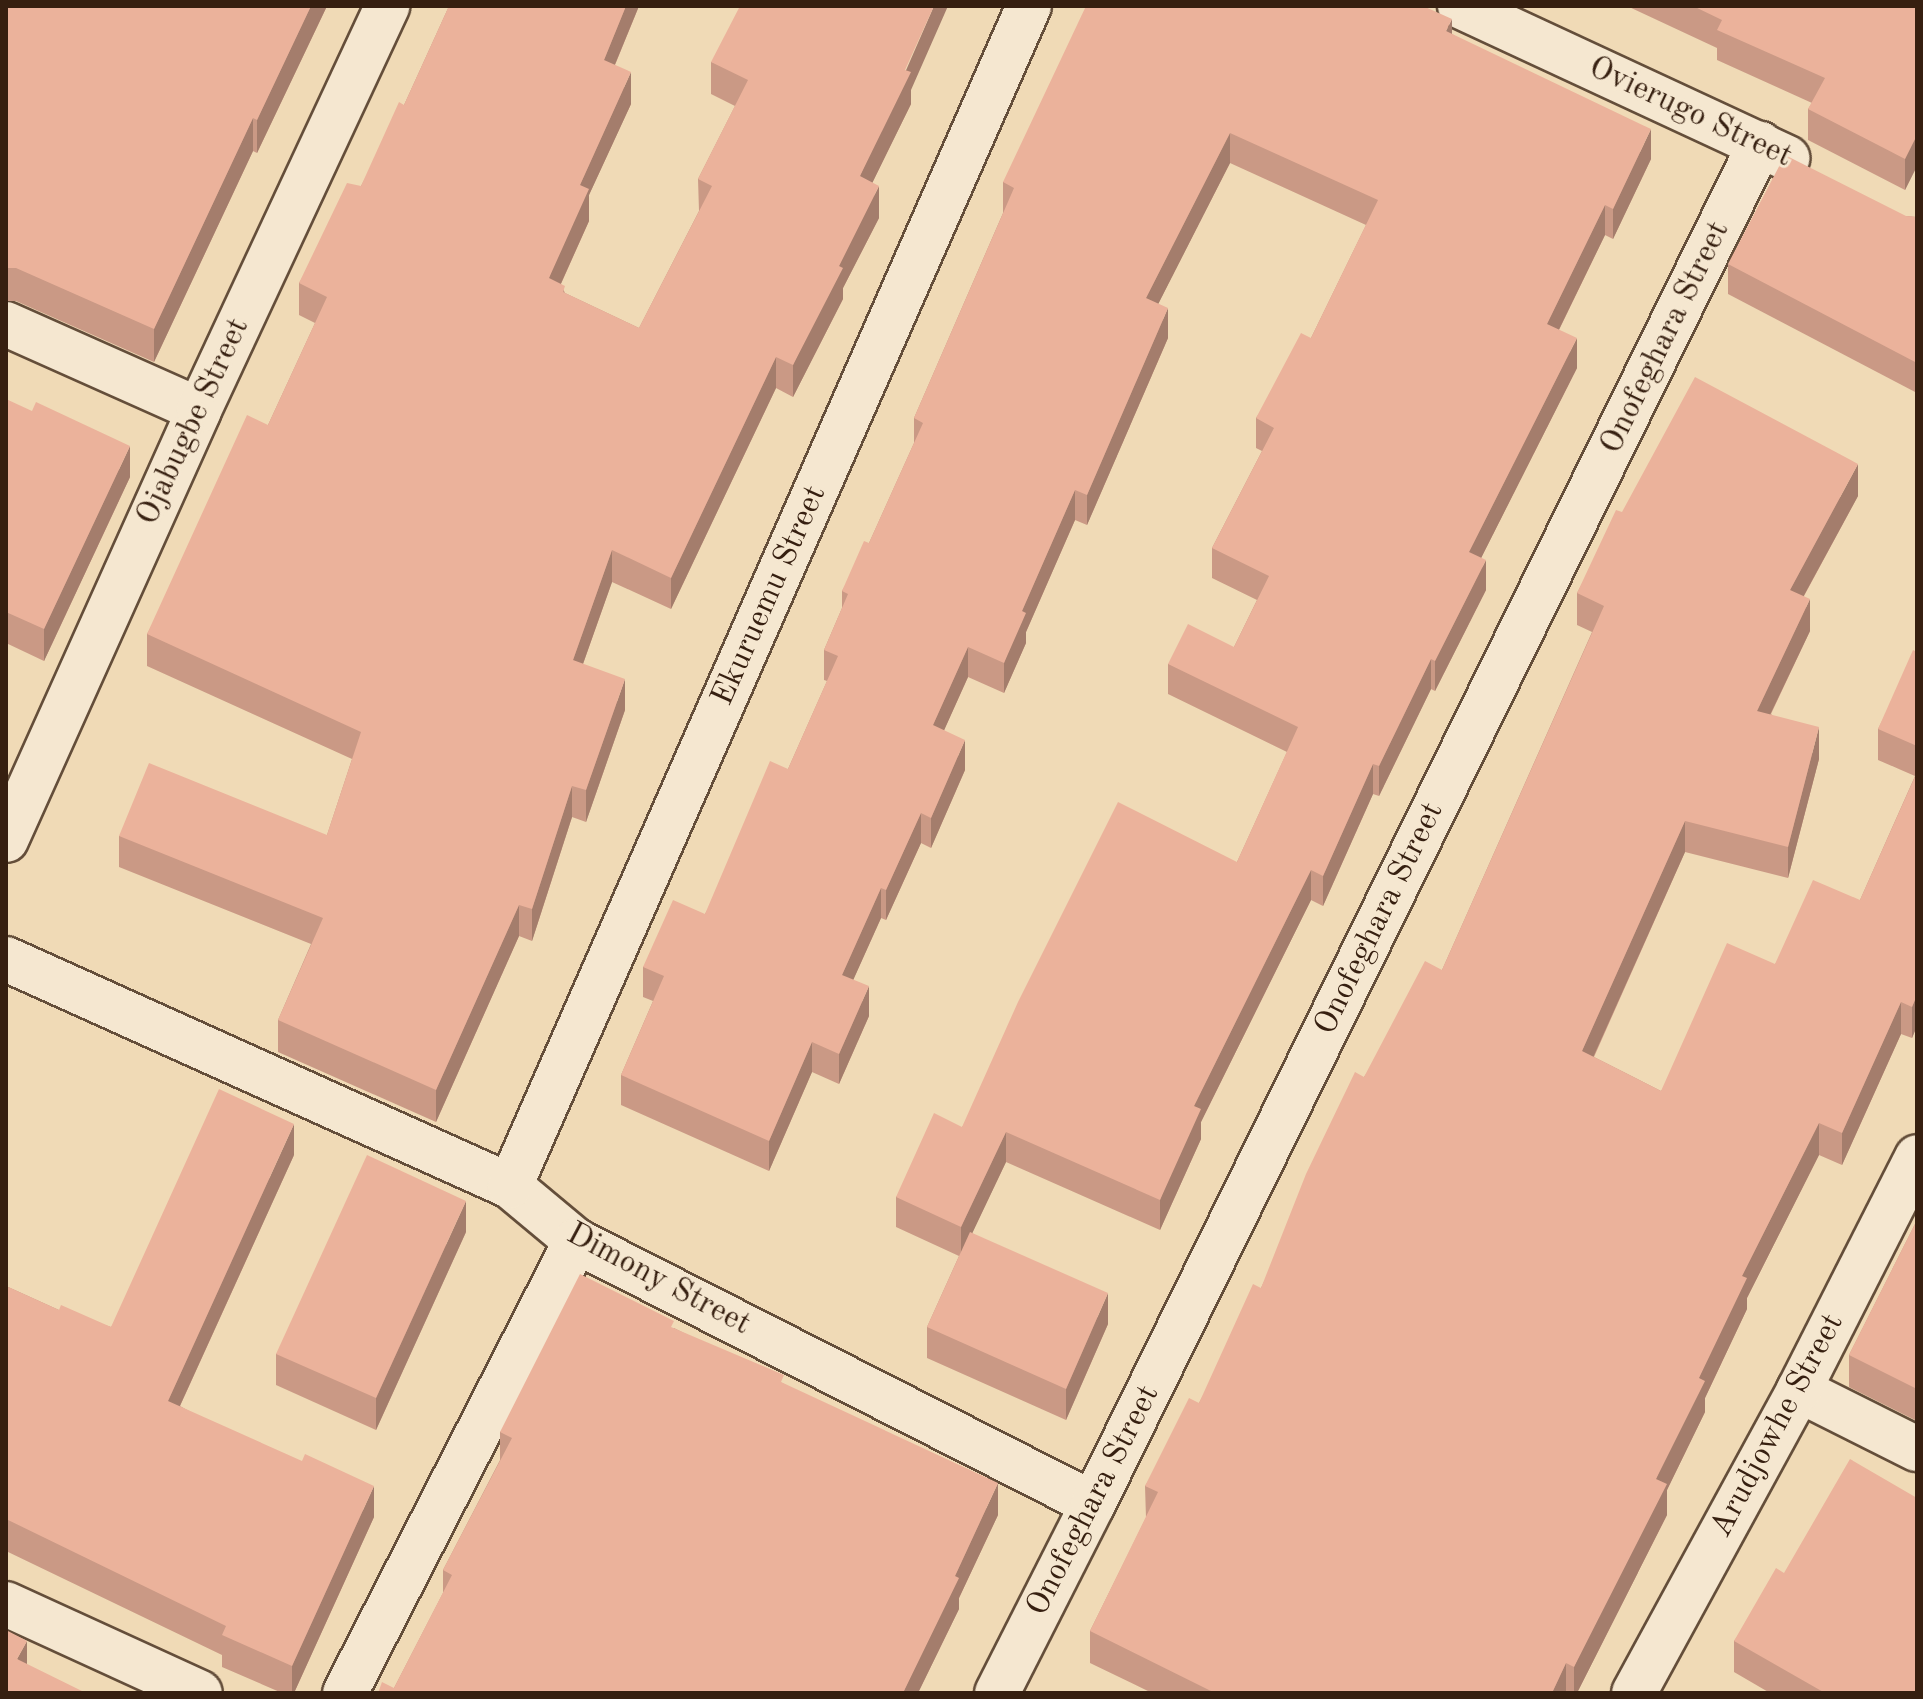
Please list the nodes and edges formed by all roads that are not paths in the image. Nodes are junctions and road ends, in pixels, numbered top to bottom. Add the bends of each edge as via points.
1 (387, 6) edge
2 (1029, 6) edge
3 (1460, 6) edge
4 (1760, 144) junction
5 (1817, 173) edge
6 (6, 324) edge
7 (199, 410) junction
8 (6, 840) edge
9 (6, 959) edge
10 (1917, 1157) edge
11 (510, 1186) junction
12 (576, 1241) junction
13 (1799, 1390) junction
14 (1917, 1449) edge
15 (1093, 1504) junction
16 (6, 1604) edge
17 (1011, 1689) edge
18 (200, 1693) edge
19 (345, 1693) edge
20 (1634, 1693) edge

1 - 7 street, Ojabugbe Street
2 - 11 street, Ekuruemu Street
3 - 4 street, Ovierugo Street
4 - 5 street, Ovierugo Street
4 - 15 street, Onofeghara Street
6 - 7 street
7 - 8 street, Ojabugbe Street
9 - 11 street, Dimony Street
10 - 13 street, Arudjowhe Street
11 - 12 street, Dimony Street
12 - 15 street, Dimony Street
12 - 19 street
13 - 14 street
13 - 20 street, Arudjowhe Street
15 - 17 street, Onofeghara Street
16 - 18 street

